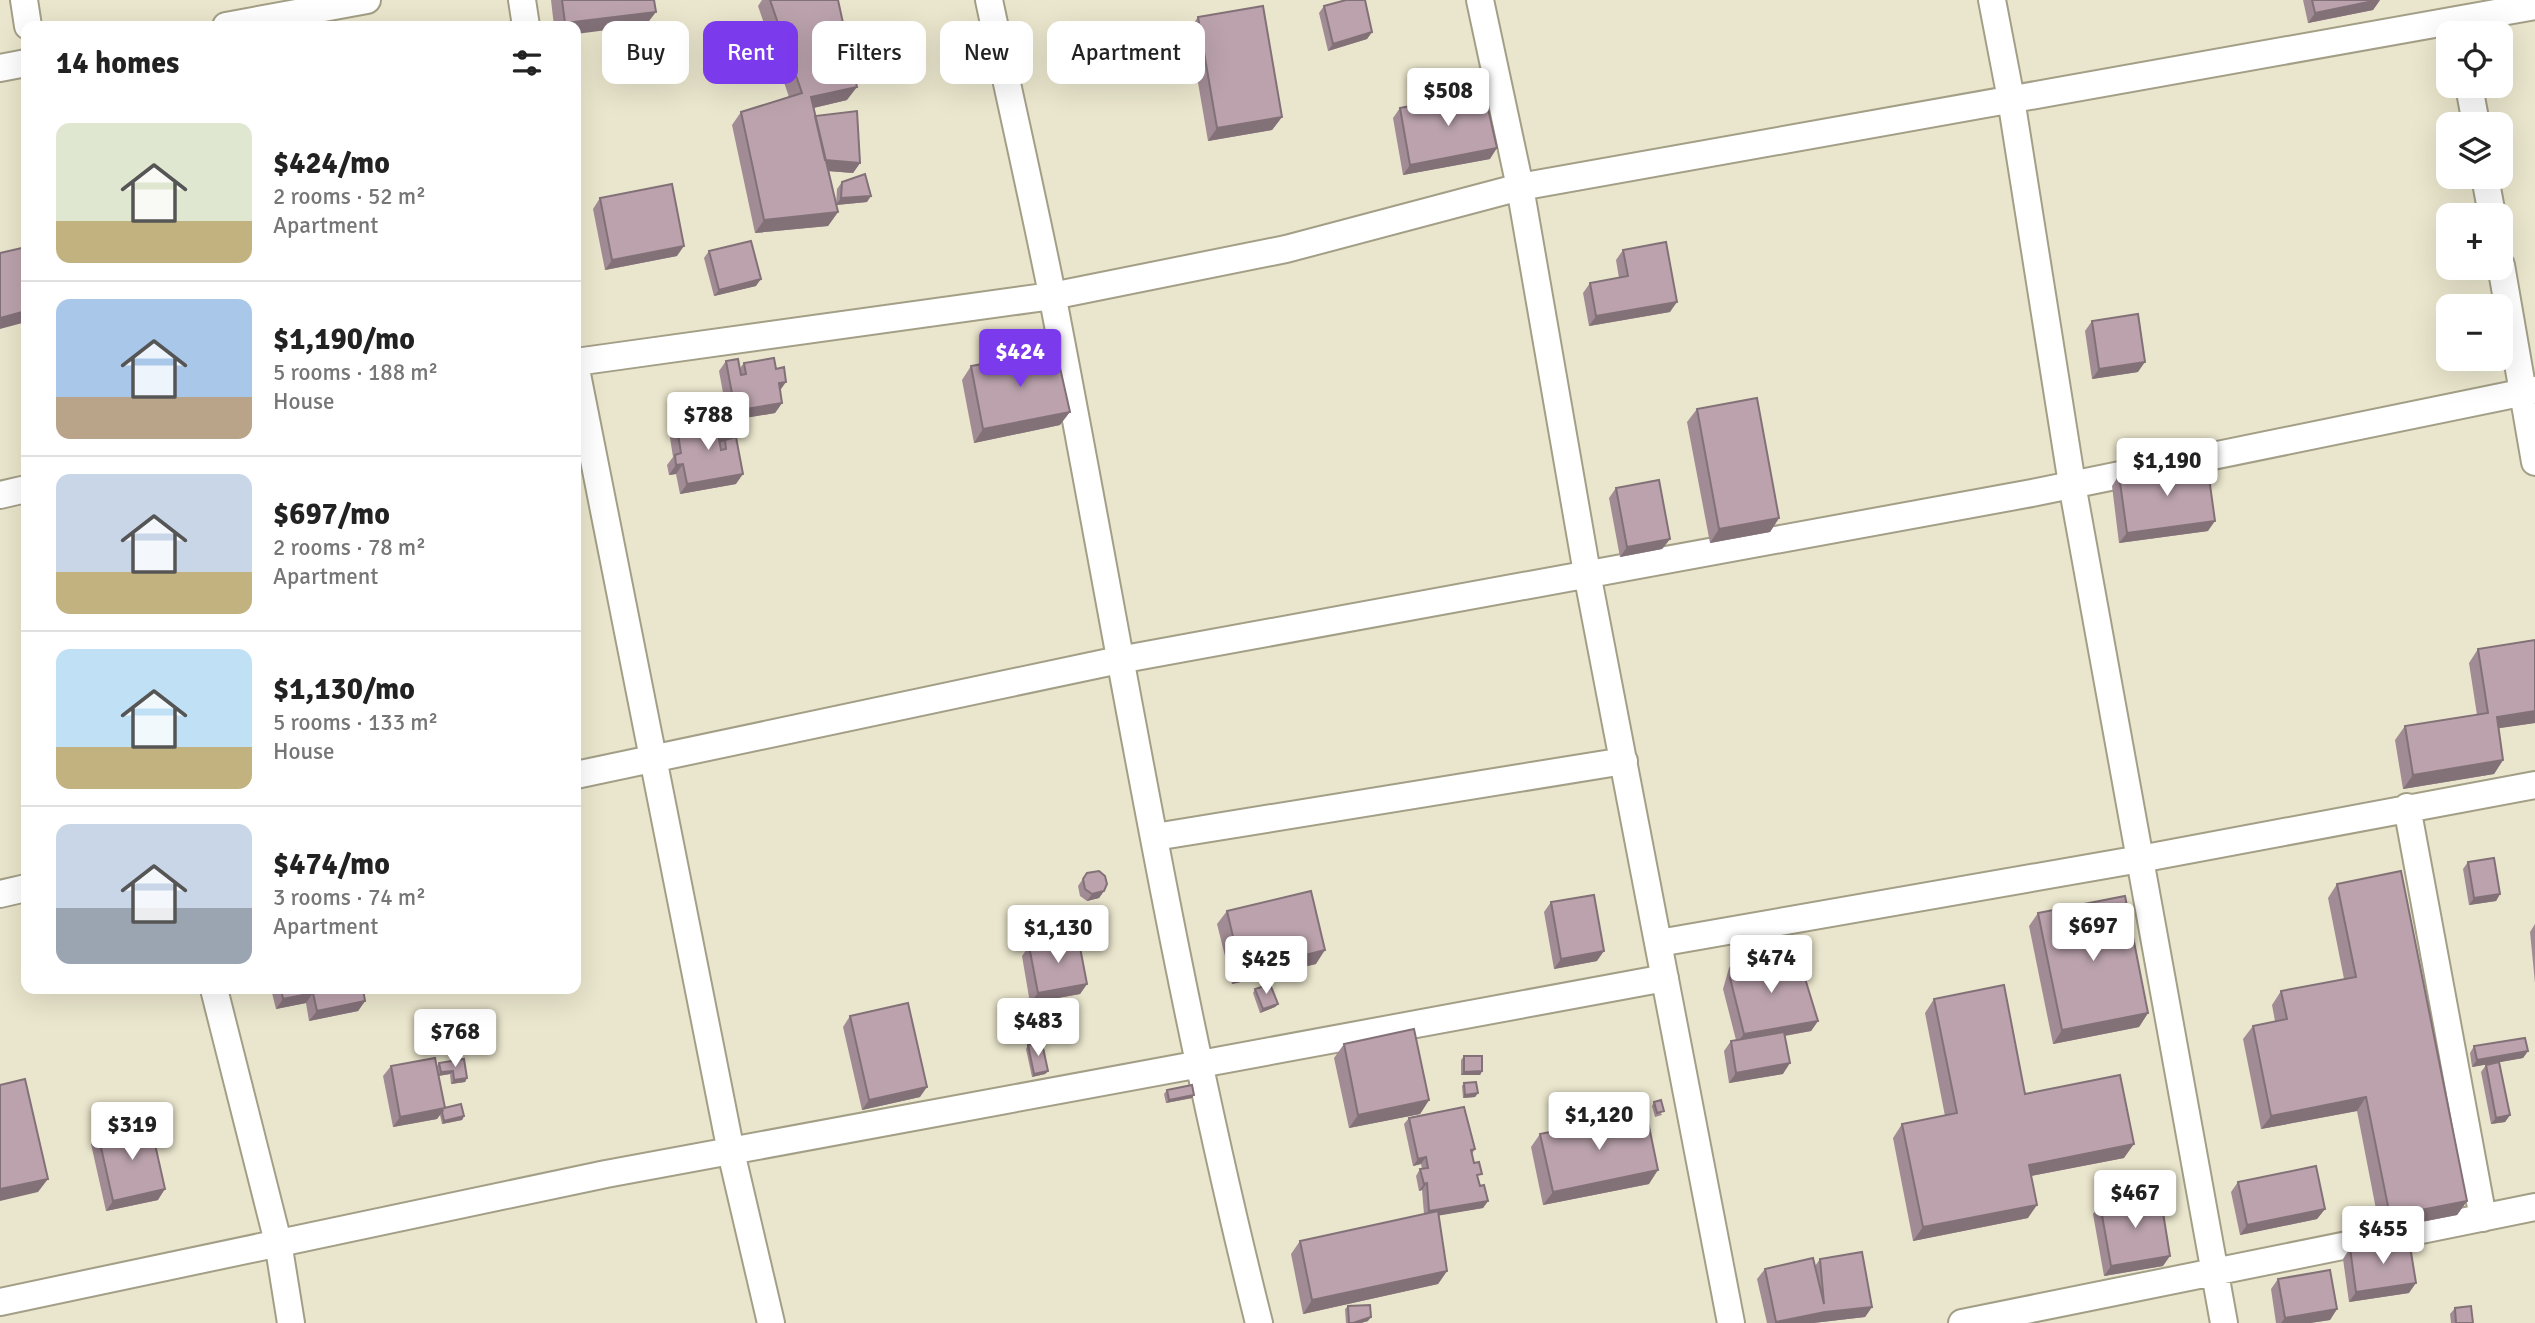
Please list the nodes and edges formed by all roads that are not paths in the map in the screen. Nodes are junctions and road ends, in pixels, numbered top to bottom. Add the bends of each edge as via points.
1 (23, 0) edge
2 (367, 0) edge
3 (522, 0) edge
4 (989, 0) edge
5 (1480, 0) edge
6 (1992, 0) edge
7 (2535, 6) edge
8 (2457, 18) edge
9 (27, 21) edge
10 (253, 21) edge
11 (525, 21) edge
12 (21, 64) edge
13 (0, 68) edge
14 (2011, 99) junction
15 (1520, 187) junction
16 (2504, 280) edge
17 (1052, 296) junction
18 (581, 361) edge
19 (2529, 391) edge
20 (581, 395) edge
21 (2535, 462) edge
22 (2072, 484) junction
23 (21, 490) edge
24 (0, 495) edge
25 (1587, 573) junction
26 (1119, 660) junction
27 (651, 761) junction
28 (1624, 761) junction
29 (581, 774) edge
30 (2535, 785) edge
31 (2407, 807) junction
32 (1155, 836) junction
33 (2140, 859) junction
34 (21, 889) edge
35 (0, 894) edge
36 (1659, 943) junction
37 (1665, 978) junction
38 (215, 994) edge
39 (1200, 1062) junction
40 (731, 1152) junction
41 (2535, 1208) edge
42 (2483, 1218) junction
43 (278, 1242) junction
44 (2216, 1272) junction
45 (0, 1302) edge
46 (292, 1323) edge
47 (771, 1323) edge
48 (1259, 1323) edge
49 (1731, 1323) edge
50 (1962, 1323) edge
51 (2224, 1323) edge

1 - 9 street
2 - 10 street
3 - 11 street
4 - 17 street
5 - 15 street
6 - 14 street
7 - 8 street
8 - 14 street
12 - 13 street
14 - 15 street
14 - 22 street
15 - 17 street via 1286,249
15 - 25 street
16 - 19 street
17 - 18 street
17 - 26 street
19 - 21 street
19 - 22 street
20 - 27 street
22 - 25 street
22 - 33 street
23 - 24 street
25 - 26 street
25 - 28 street
26 - 27 street
26 - 32 street
27 - 29 street
27 - 40 street
28 - 32 street
28 - 36 street
30 - 31 street
31 - 33 street
31 - 42 street
32 - 39 street
33 - 36 street
33 - 44 street
34 - 35 street
36 - 37 street
37 - 39 street
37 - 49 street
38 - 43 street
39 - 40 street
39 - 48 street via 1228,1202
40 - 43 street
40 - 47 street
41 - 42 street
42 - 44 street
43 - 45 street
43 - 46 street
44 - 50 street
44 - 51 street

